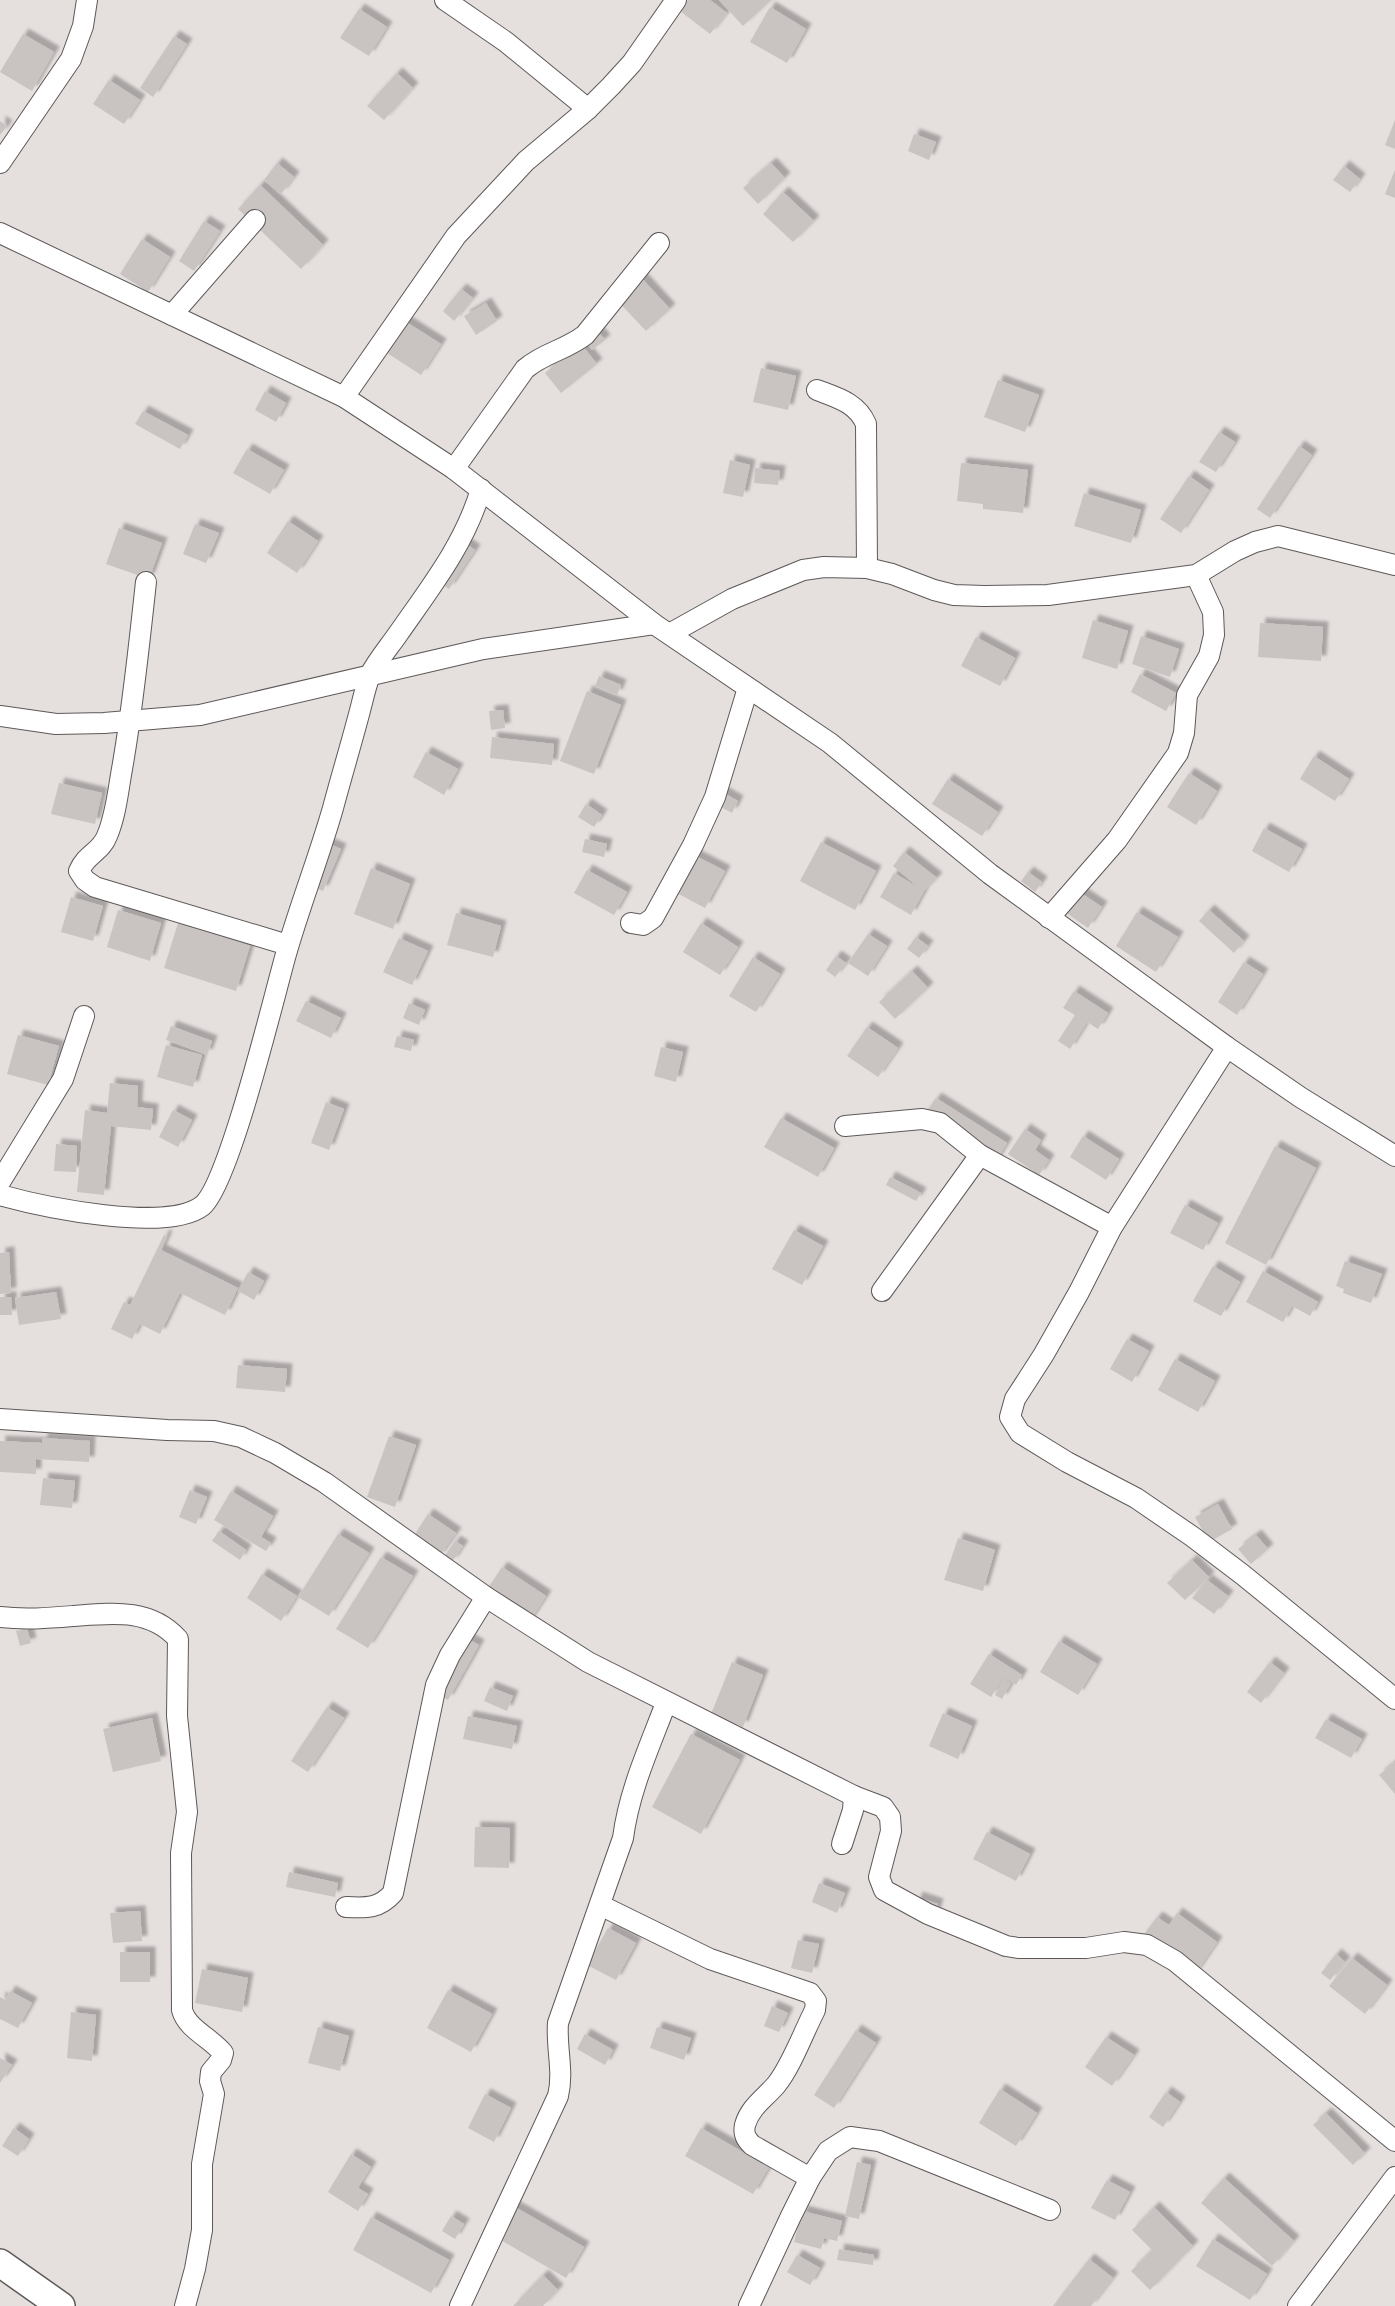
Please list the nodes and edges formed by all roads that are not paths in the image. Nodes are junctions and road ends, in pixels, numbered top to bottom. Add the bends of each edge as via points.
1 (87, 0) edge
2 (445, 0) edge
3 (676, 0) edge
4 (588, 109) junction
5 (0, 163) edge
6 (255, 220) dead end
7 (0, 233) edge
8 (659, 243) dead end
9 (172, 315) junction
10 (817, 390) dead end
11 (344, 397) junction
12 (454, 469) junction
13 (481, 489) junction
14 (1395, 565) edge
15 (867, 568) junction
16 (1196, 575) junction
17 (146, 582) dead end
18 (704, 613) junction
19 (662, 628) junction
20 (694, 651) junction
21 (370, 675) junction
22 (748, 688) junction
23 (0, 716) edge
24 (131, 721) junction
25 (1049, 918) junction
26 (631, 922) dead end
27 (288, 945) junction
28 (84, 1016) dead end
29 (1227, 1047) junction
30 (844, 1126) dead end
31 (980, 1155) junction
32 (1395, 1156) edge
33 (0, 1182) edge
34 (0, 1195) edge
35 (1112, 1227) junction
36 (882, 1291) dead end
37 (0, 1419) edge
38 (486, 1597) junction
39 (0, 1617) edge
40 (1395, 1699) edge
41 (666, 1703) junction
42 (854, 1796) junction
43 (842, 1844) dead end
44 (600, 1905) junction
45 (346, 1907) dead end
46 (1395, 2141) edge
47 (1395, 2177) edge
48 (810, 2178) junction
49 (1050, 2210) dead end
50 (0, 2263) edge
51 (61, 2306) edge
52 (185, 2306) edge
53 (460, 2306) edge
54 (749, 2306) edge
55 (1298, 2306) edge

1 - 5 street via 83,26 70,59
2 - 4 street via 506,42
3 - 4 street via 632,63
4 - 11 street via 526,161 456,236
6 - 9 street
7 - 9 street
8 - 12 street via 585,335 572,345 539,357 525,369
9 - 11 street
10 - 15 street via 848,402 861,412 867,424
11 - 12 street
12 - 13 street
13 - 19 street
13 - 21 street via 475,510 441,574
14 - 16 street via 1278,536 1235,551
15 - 16 street via 954,595 984,596 1048,595
15 - 18 street via 803,570
16 - 25 street via 1213,612 1214,635 1209,656 1186,695 1184,733 1178,753 1117,840
17 - 24 street
18 - 19 street
18 - 20 street
19 - 20 street
19 - 21 street via 483,649
20 - 22 street
21 - 24 street via 200,715
21 - 27 street
22 - 25 street via 830,743
22 - 26 street via 715,797 693,845 653,918 643,925
23 - 24 street via 56,724
24 - 27 street via 112,822 106,839 84,860 79,871 85,880 95,887
25 - 29 street
27 - 34 street via 239,1122 216,1187 206,1203 192,1213 167,1218 98,1214 35,1205
28 - 33 street via 59,1087
29 - 32 street
29 - 35 street
30 - 31 street via 931,1119
31 - 35 street
31 - 36 street
35 - 40 street via 1015,1399 1010,1417 1020,1433 1136,1498 1193,1537
37 - 38 street via 214,1431 240,1437 324,1482
38 - 41 street via 588,1662
38 - 45 street via 436,1685 393,1893 373,1908
39 - 52 street via 126,1612 151,1619 178,1639 177,1716 187,1812 181,1853 182,2010 185,2019 223,2053 211,2072 214,2094 202,2164 202,2230
41 - 42 street
41 - 44 street via 635,1784
42 - 43 street
42 - 46 street via 883,1807 890,1817 891,1831 879,1877 884,1890 928,1914 1006,1946 1086,1948 1124,1942 1147,1945 1175,1961
44 - 48 street via 710,1959 810,1993 816,2001 815,2010 783,2074 758,2102 744,2127 745,2137 752,2145
44 - 53 street via 558,2023 558,2096
47 - 55 street
48 - 49 street via 828,2151 850,2137 879,2140
48 - 54 street
50 - 51 main road

